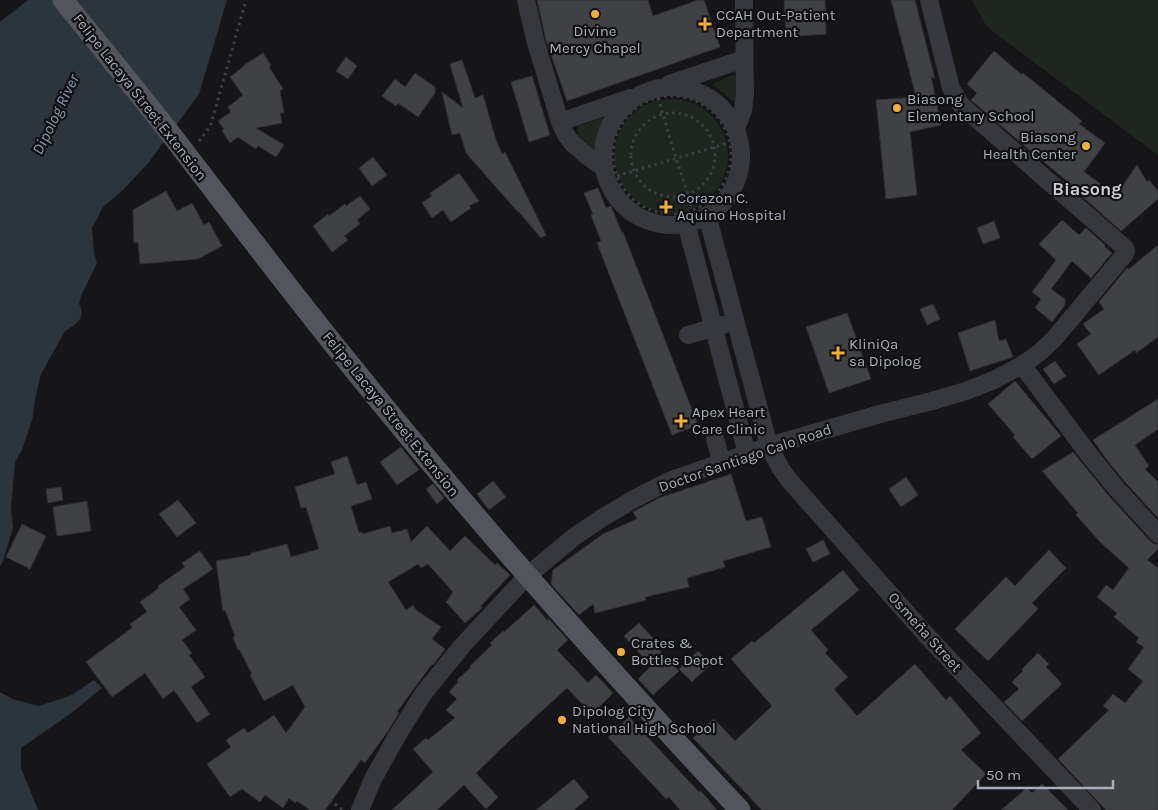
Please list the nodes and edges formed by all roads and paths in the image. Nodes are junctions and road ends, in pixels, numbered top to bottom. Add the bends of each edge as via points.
1 (64, 0) edge
2 (246, 0) edge
3 (526, 0) edge
4 (736, 0) edge
5 (744, 0) edge
6 (929, 0) edge
7 (744, 59) junction
8 (659, 93) junction
9 (635, 96) junction
10 (663, 115) junction
11 (560, 122) junction
12 (732, 136) junction
13 (179, 145) junction
14 (714, 147) junction
15 (676, 158) junction
16 (610, 171) junction
17 (634, 171) junction
18 (688, 194) junction
19 (695, 216) junction
20 (736, 322) junction
21 (714, 328) junction
22 (688, 335) dead end
23 (1022, 365) junction
24 (716, 439) dead end
25 (769, 446) junction
26 (747, 454) junction
27 (722, 463) junction
28 (1158, 534) edge
29 (527, 576) junction
30 (277, 762) dead end
31 (343, 810) edge
32 (360, 810) edge
33 (740, 810) edge
34 (1092, 810) edge

1 - 13 main road, Felipe Lacaya Street Extension
2 - 13 path via 210,124 200,140
3 - 11 street
4 - 7 street
5 - 7 street
6 - 23 street, Doctor Santiago Calo Road via 952,88 961,104 1126,251 1054,339
7 - 8 street
7 - 12 street via 743,110
8 - 9 street via 648,90
8 - 10 path
8 - 12 path via 691,99 707,108
8 - 12 street via 674,86 711,98 729,117
8 - 16 path via 620,126 614,146 614,166
9 - 11 street
9 - 16 street via 608,127 603,146
10 - 14 path via 673,113 693,118 704,127
10 - 15 path
10 - 17 path via 642,126 635,137 631,150
11 - 16 street via 573,144
12 - 14 path
12 - 19 path via 729,165 723,182
12 - 19 street via 739,140 741,153 733,188 717,208
13 - 29 main road, Felipe Lacaya Street Extension via 352,368
14 - 15 path
14 - 18 path via 710,173 703,185
15 - 17 path
15 - 18 path
16 - 17 path
16 - 19 path via 627,193 651,211
16 - 19 street via 607,180 621,204 659,228 676,225
17 - 18 path via 645,187 657,194 671,198
18 - 19 path
19 - 20 street, Osmeña Street
19 - 21 street
20 - 21 street
20 - 25 street, Osmeña Street
21 - 22 street
21 - 26 street
23 - 25 street, Doctor Santiago Calo Road via 966,391
23 - 28 street via 1090,456
24 - 27 street
25 - 26 street, Doctor Santiago Calo Road
25 - 34 street, Osmeña Street via 781,469 802,496 928,637
26 - 27 street, Doctor Santiago Calo Road
27 - 29 street, Doctor Santiago Calo Road via 669,481 634,498 574,537
29 - 32 street, Doctor Santiago Calo Road via 423,694 397,736
29 - 33 main road, Felipe Lacaya Street Extension
30 - 31 path

